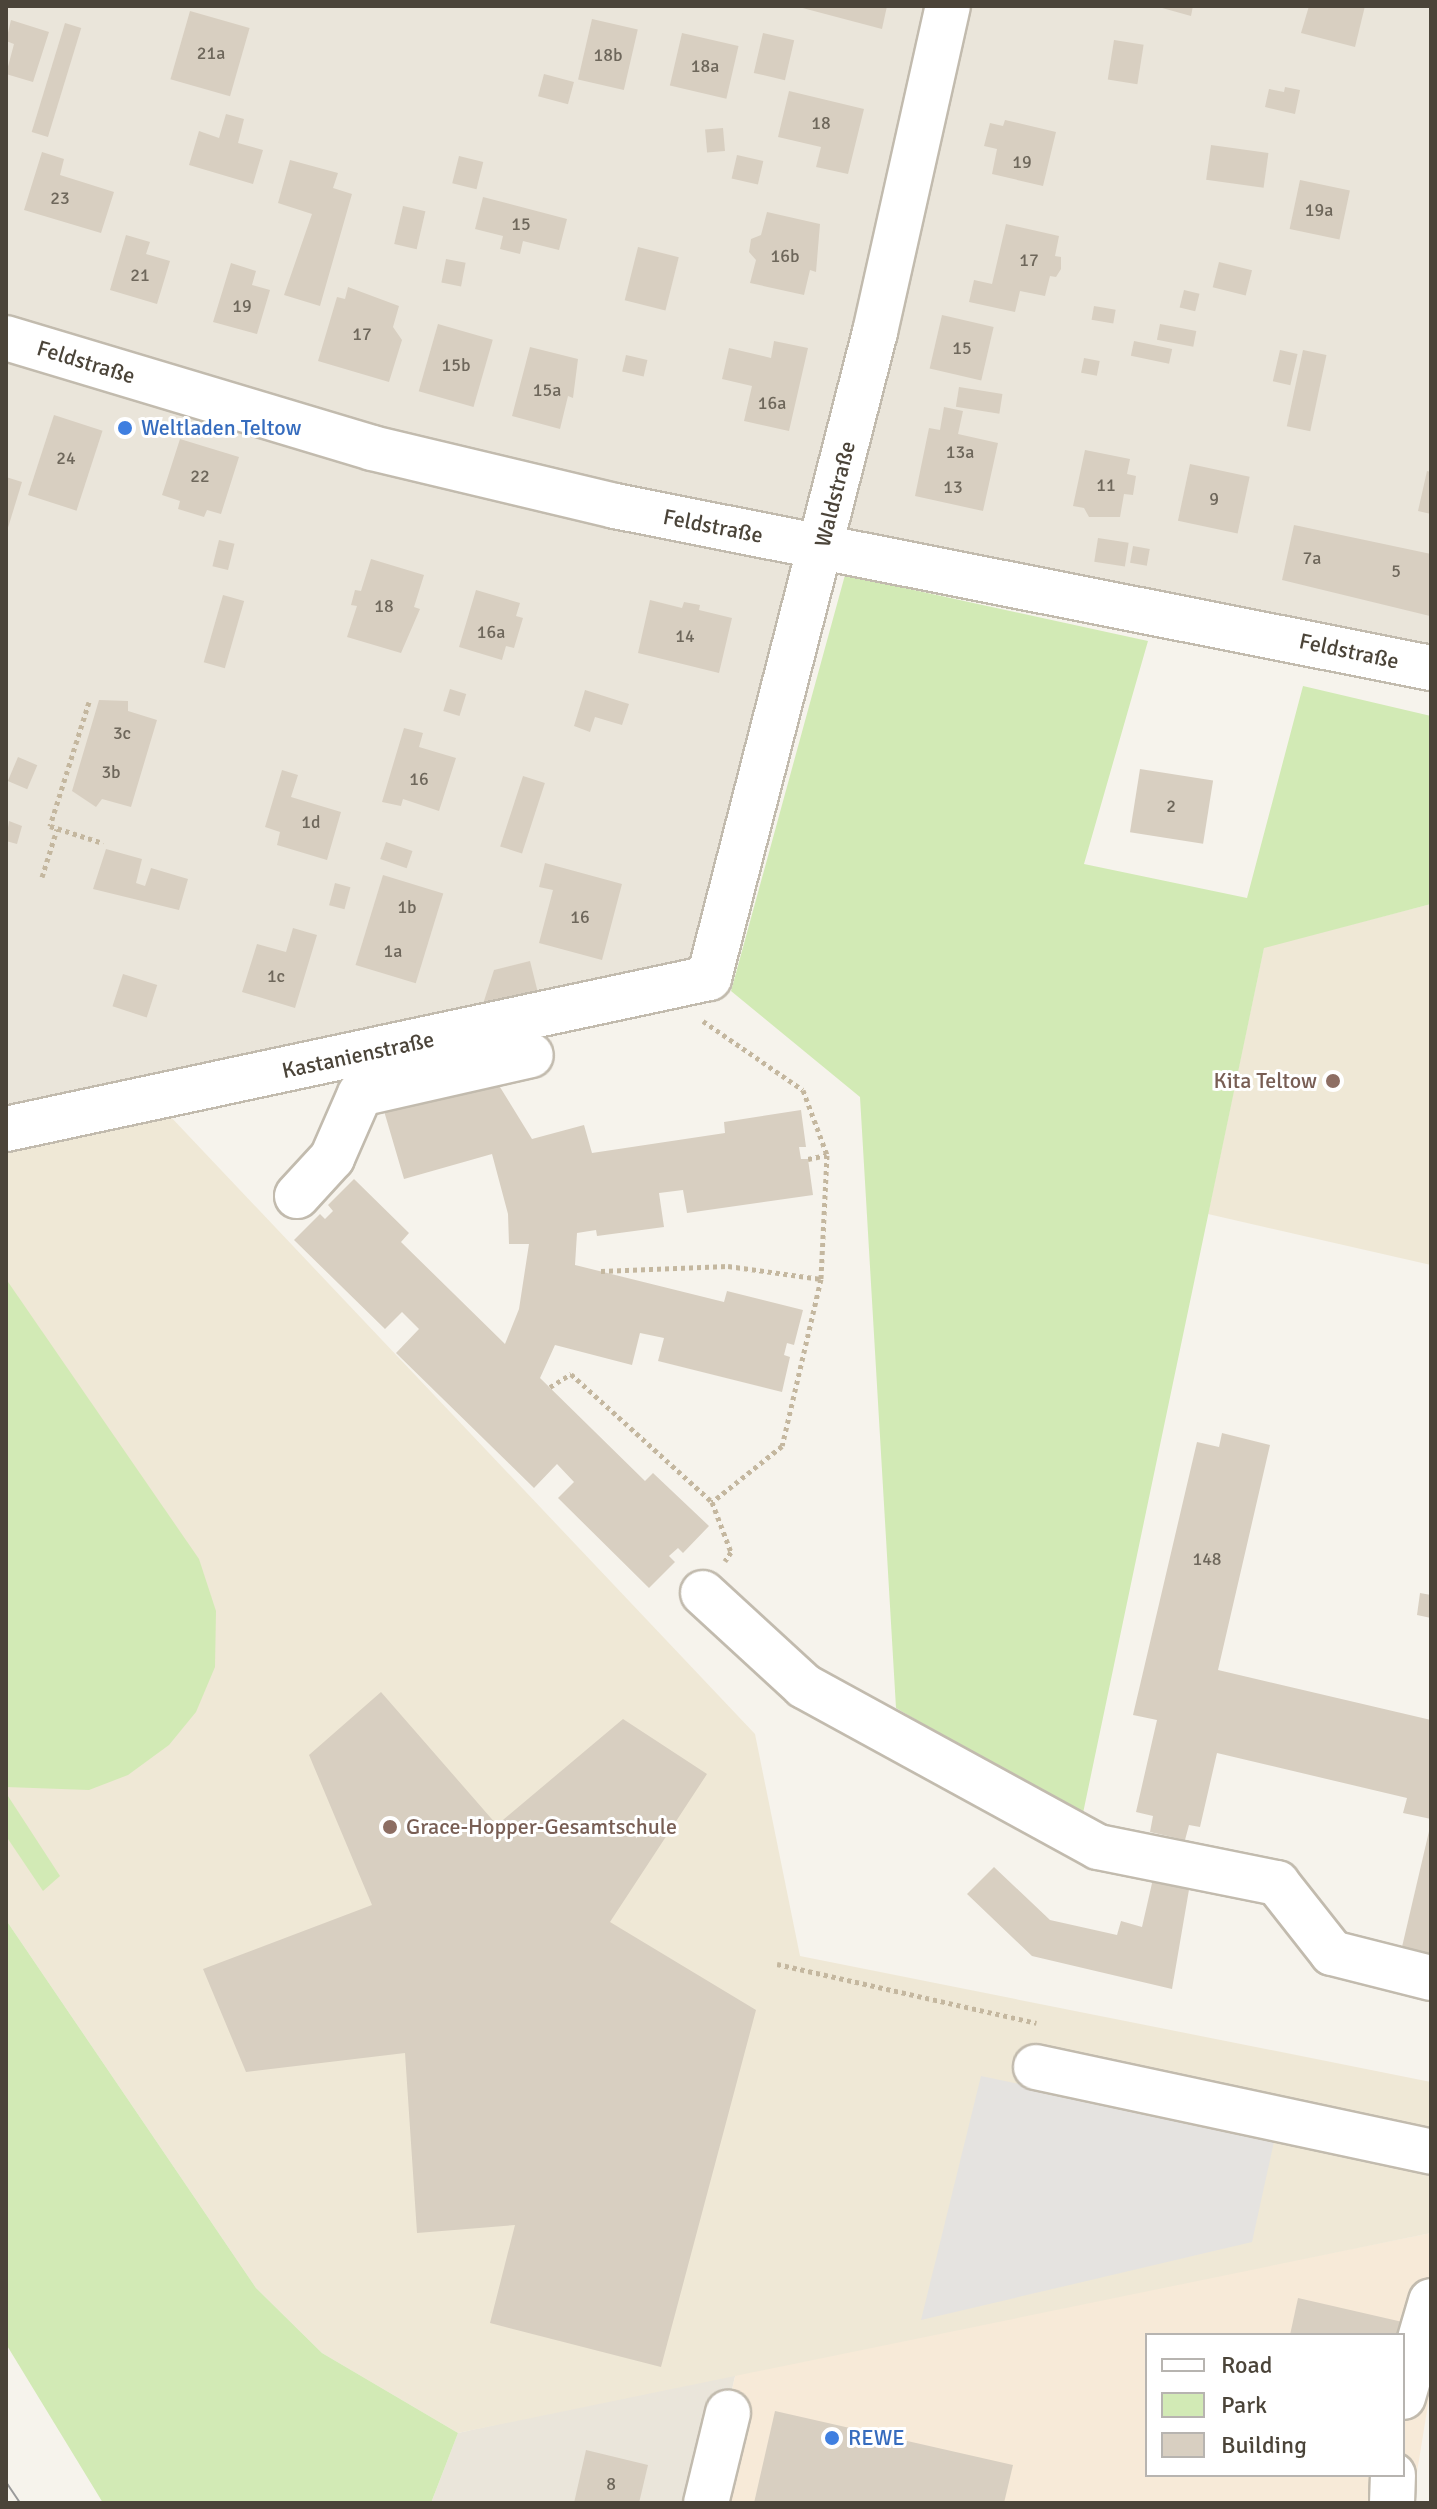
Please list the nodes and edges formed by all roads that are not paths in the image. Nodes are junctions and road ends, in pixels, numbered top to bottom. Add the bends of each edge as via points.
1 (948, 6) edge
2 (6, 338) edge
3 (822, 549) junction
4 (1431, 668) edge
5 (709, 978) joint
6 (531, 1055) dead end
7 (6, 1129) edge
8 (297, 1196) dead end
9 (703, 1593) road end
10 (1431, 1978) edge
11 (1036, 2067) dead end
12 (1431, 2152) edge
13 (1431, 2301) edge
14 (1405, 2390) edge
15 (728, 2413) dead end
16 (1393, 2477) edge
17 (706, 2503) edge
18 (1392, 2503) edge

1 - 3 street, Waldstraße
2 - 3 street, Feldstraße via 372,448
3 - 4 street, Feldstraße
3 - 5 street, Waldstraße
5 - 7 street, Kastanienstraße
6 - 8 street via 360,1094 332,1158
9 - 10 street via 804,1686 1098,1847 1277,1883 1332,1953
11 - 12 street
13 - 14 street
15 - 17 street
16 - 18 street

